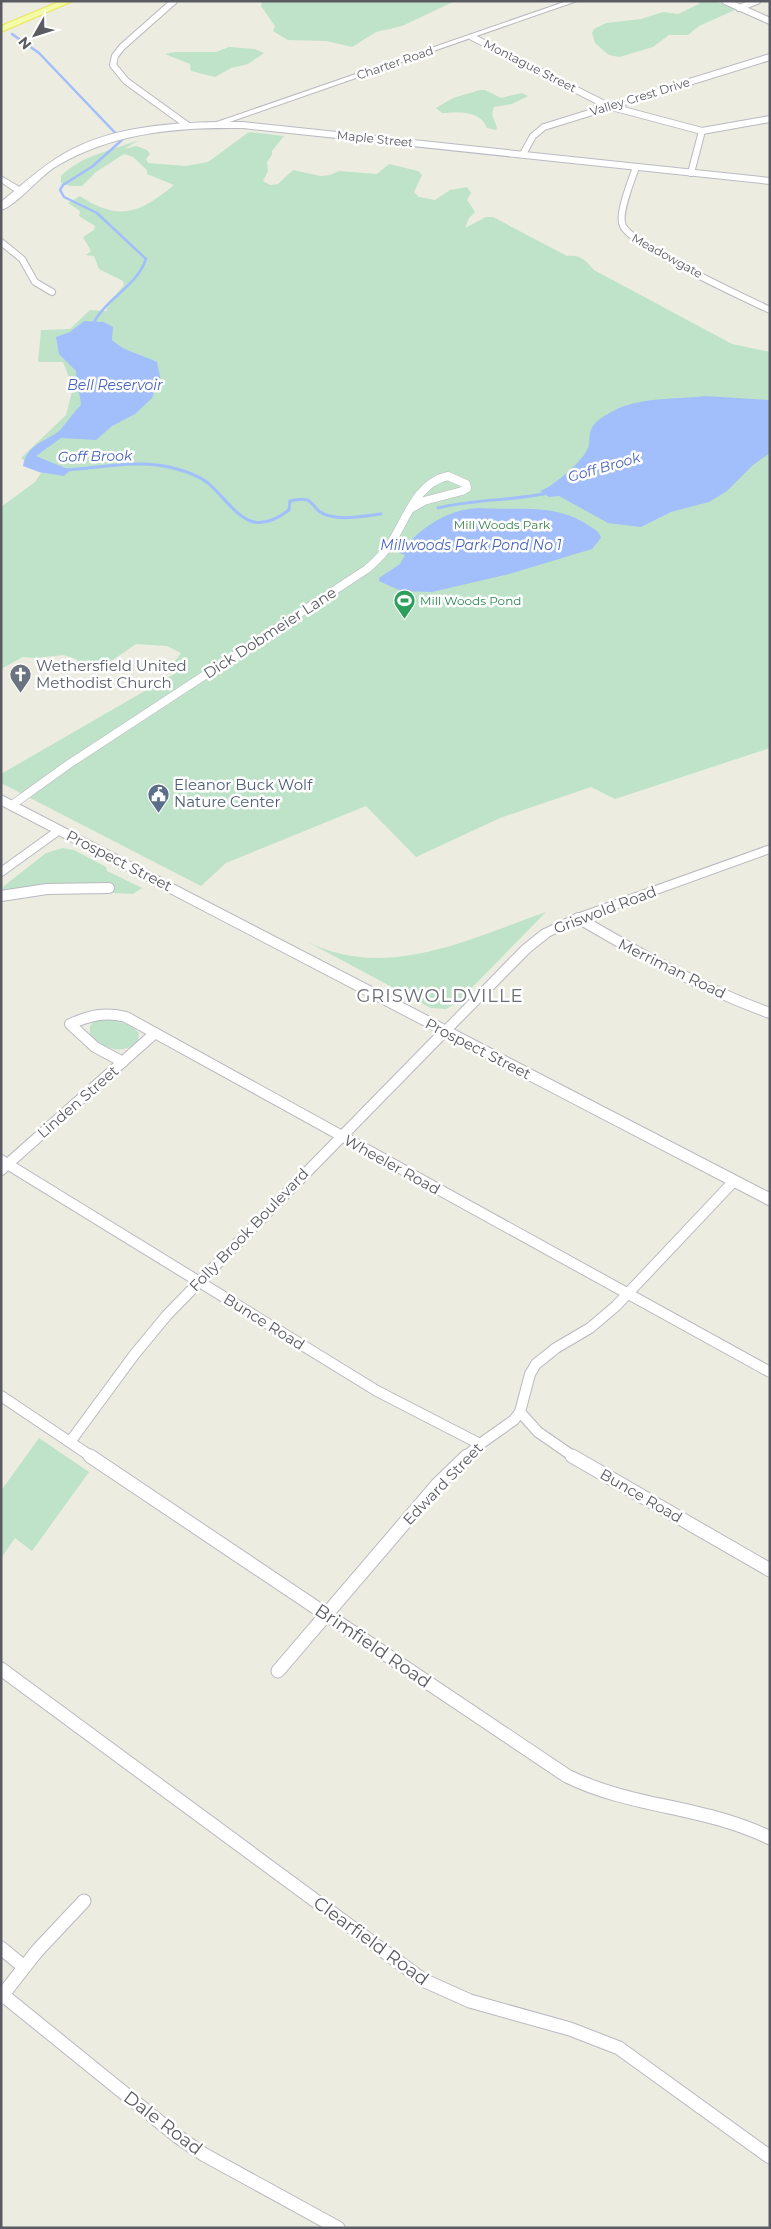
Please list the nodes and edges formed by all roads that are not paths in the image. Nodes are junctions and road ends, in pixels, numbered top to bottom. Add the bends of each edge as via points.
1 (69, 1) edge
2 (174, 1) edge
3 (574, 1) edge
4 (725, 1) edge
5 (757, 1) edge
6 (739, 8) junction
7 (770, 22) edge
8 (1, 29) edge
9 (472, 37) junction
10 (770, 57) edge
11 (608, 106) junction
12 (770, 118) edge
13 (216, 124) junction
14 (187, 125) junction
15 (702, 131) junction
16 (523, 154) junction
17 (636, 166) junction
18 (691, 173) junction
19 (1, 178) edge
20 (770, 182) edge
21 (20, 191) junction
22 (1, 207) edge
23 (1, 242) edge
24 (52, 292) dead end
25 (770, 310) edge
26 (410, 509) junction
27 (6, 802) edge
28 (58, 830) junction
29 (770, 849) edge
30 (1, 873) edge
31 (109, 888) dead end
32 (1, 896) edge
33 (578, 918) junction
34 (770, 1013) edge
35 (445, 1032) junction
36 (155, 1033) junction
37 (123, 1062) junction
38 (340, 1137) junction
39 (4, 1165) edge
40 (734, 1181) junction
41 (770, 1200) edge
42 (198, 1282) junction
43 (627, 1294) junction
44 (770, 1372) edge
45 (1, 1396) edge
46 (520, 1412) junction
47 (70, 1442) junction
48 (480, 1444) junction
49 (770, 1570) edge
50 (326, 1614) junction
51 (1, 1669) edge
52 (278, 1671) dead end
53 (770, 1838) edge
54 (84, 1901) dead end
55 (1, 1948) edge
56 (24, 1967) junction
57 (2, 1996) edge
58 (770, 2157) edge
59 (338, 2228) edge

1 - 8 main road
2 - 14 street via 122,47 113,65 126,81
3 - 9 street, Charter Road
4 - 6 street
5 - 6 street
6 - 7 street
9 - 11 street, Montague Street
9 - 13 street, Charter Road
10 - 11 street, Valley Crest Drive
11 - 15 street, Montague Street
11 - 16 street, Valley Crest Drive via 544,127 533,136
12 - 15 street
13 - 14 main road, Maple Street
13 - 16 main road, Maple Street
14 - 21 main road, Maple Street via 118,136 82,148
15 - 18 street
16 - 17 main road, Maple Street
17 - 18 main road, Maple Street
17 - 25 street, Meadowgate via 622,213 623,228 628,234
18 - 20 main road, Maple Street
19 - 21 street
21 - 22 main road, Maple Street
23 - 24 street via 20,253 35,282
26 - 26 street, Dick Dobmeier Lane via 430,484 441,476 466,484 467,488 462,491 434,497
26 - 27 street, Dick Dobmeier Lane via 387,548 367,569
27 - 28 main road, Prospect Street
28 - 30 street
28 - 35 main road, Prospect Street
29 - 33 street, Griswold Road
31 - 32 street via 47,889
33 - 34 street, Merriman Road via 618,942 737,1001
33 - 35 street, Griswold Road via 533,943
35 - 38 street, Folly Brook Boulevard
35 - 40 main road, Prospect Street
36 - 37 street, Linden Street
36 - 37 street, Wheeler Road via 126,1017 106,1012 95,1013 70,1024 87,1041
36 - 38 street, Wheeler Road
37 - 39 street, Linden Street
38 - 42 street, Folly Brook Boulevard
38 - 43 street, Wheeler Road
39 - 42 street, Bunce Road
40 - 41 main road, Prospect Street
40 - 43 street
42 - 47 street, Folly Brook Boulevard via 134,1355
42 - 48 street, Bunce Road via 384,1395
43 - 44 street, Wheeler Road
43 - 46 street via 590,1328 536,1364 530,1374
45 - 47 street, Brimfield Road
46 - 48 street, Edward Street
46 - 49 street, Bunce Road via 538,1432 567,1453
47 - 50 street, Brimfield Road
48 - 50 street, Edward Street via 428,1496
50 - 52 street, Edward Street
50 - 53 street, Brimfield Road via 546,1764 580,1783 632,1800 713,1815
51 - 58 street, Clearfield Road via 423,1980 480,2006 573,2029 603,2040 645,2065
54 - 56 street
55 - 56 street
56 - 57 street
57 - 59 street, Dale Road via 203,2154

